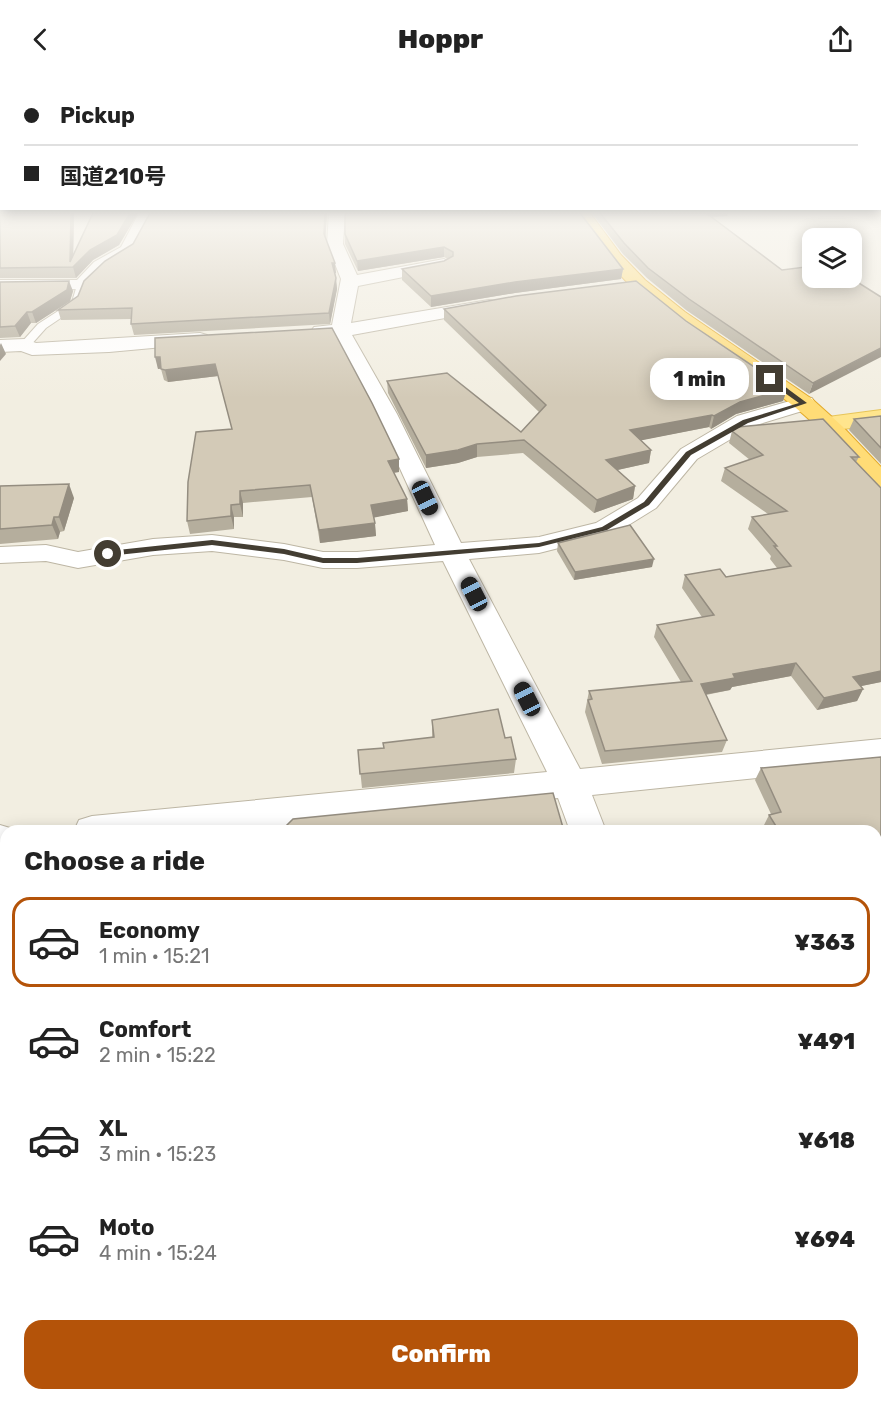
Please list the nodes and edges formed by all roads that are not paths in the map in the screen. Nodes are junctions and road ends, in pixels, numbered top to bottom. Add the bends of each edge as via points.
1 (92, 275) edge
2 (347, 275) edge
3 (388, 275) edge
4 (630, 275) edge
5 (350, 282) junction
6 (639, 284) junction
7 (0, 285) edge
8 (82, 285) junction
9 (617, 287) edge
10 (504, 302) edge
11 (340, 331) junction
12 (302, 332) edge
13 (224, 338) edge
14 (0, 345) edge
15 (25, 345) junction
16 (804, 403) junction
17 (881, 417) edge
18 (828, 424) junction
19 (881, 481) edge
20 (453, 552) junction
21 (0, 555) edge
22 (881, 752) edge
23 (570, 783) junction
24 (153, 825) edge
25 (586, 825) edge

1 - 8 street
2 - 5 street
3 - 5 street
4 - 6 highway
5 - 11 street
6 - 9 street
6 - 16 highway
7 - 8 street
8 - 15 lane via 76,303 42,326
10 - 11 street
11 - 12 street
11 - 20 street via 386,414
13 - 15 street via 32,349
14 - 15 street
16 - 18 highway
16 - 20 street via 745,422 689,454 647,503 605,529 539,545
17 - 18 main road
18 - 19 highway
20 - 21 street via 323,560 212,543 153,547 78,560 46,553
20 - 23 street
22 - 23 street
23 - 24 street
23 - 25 street

